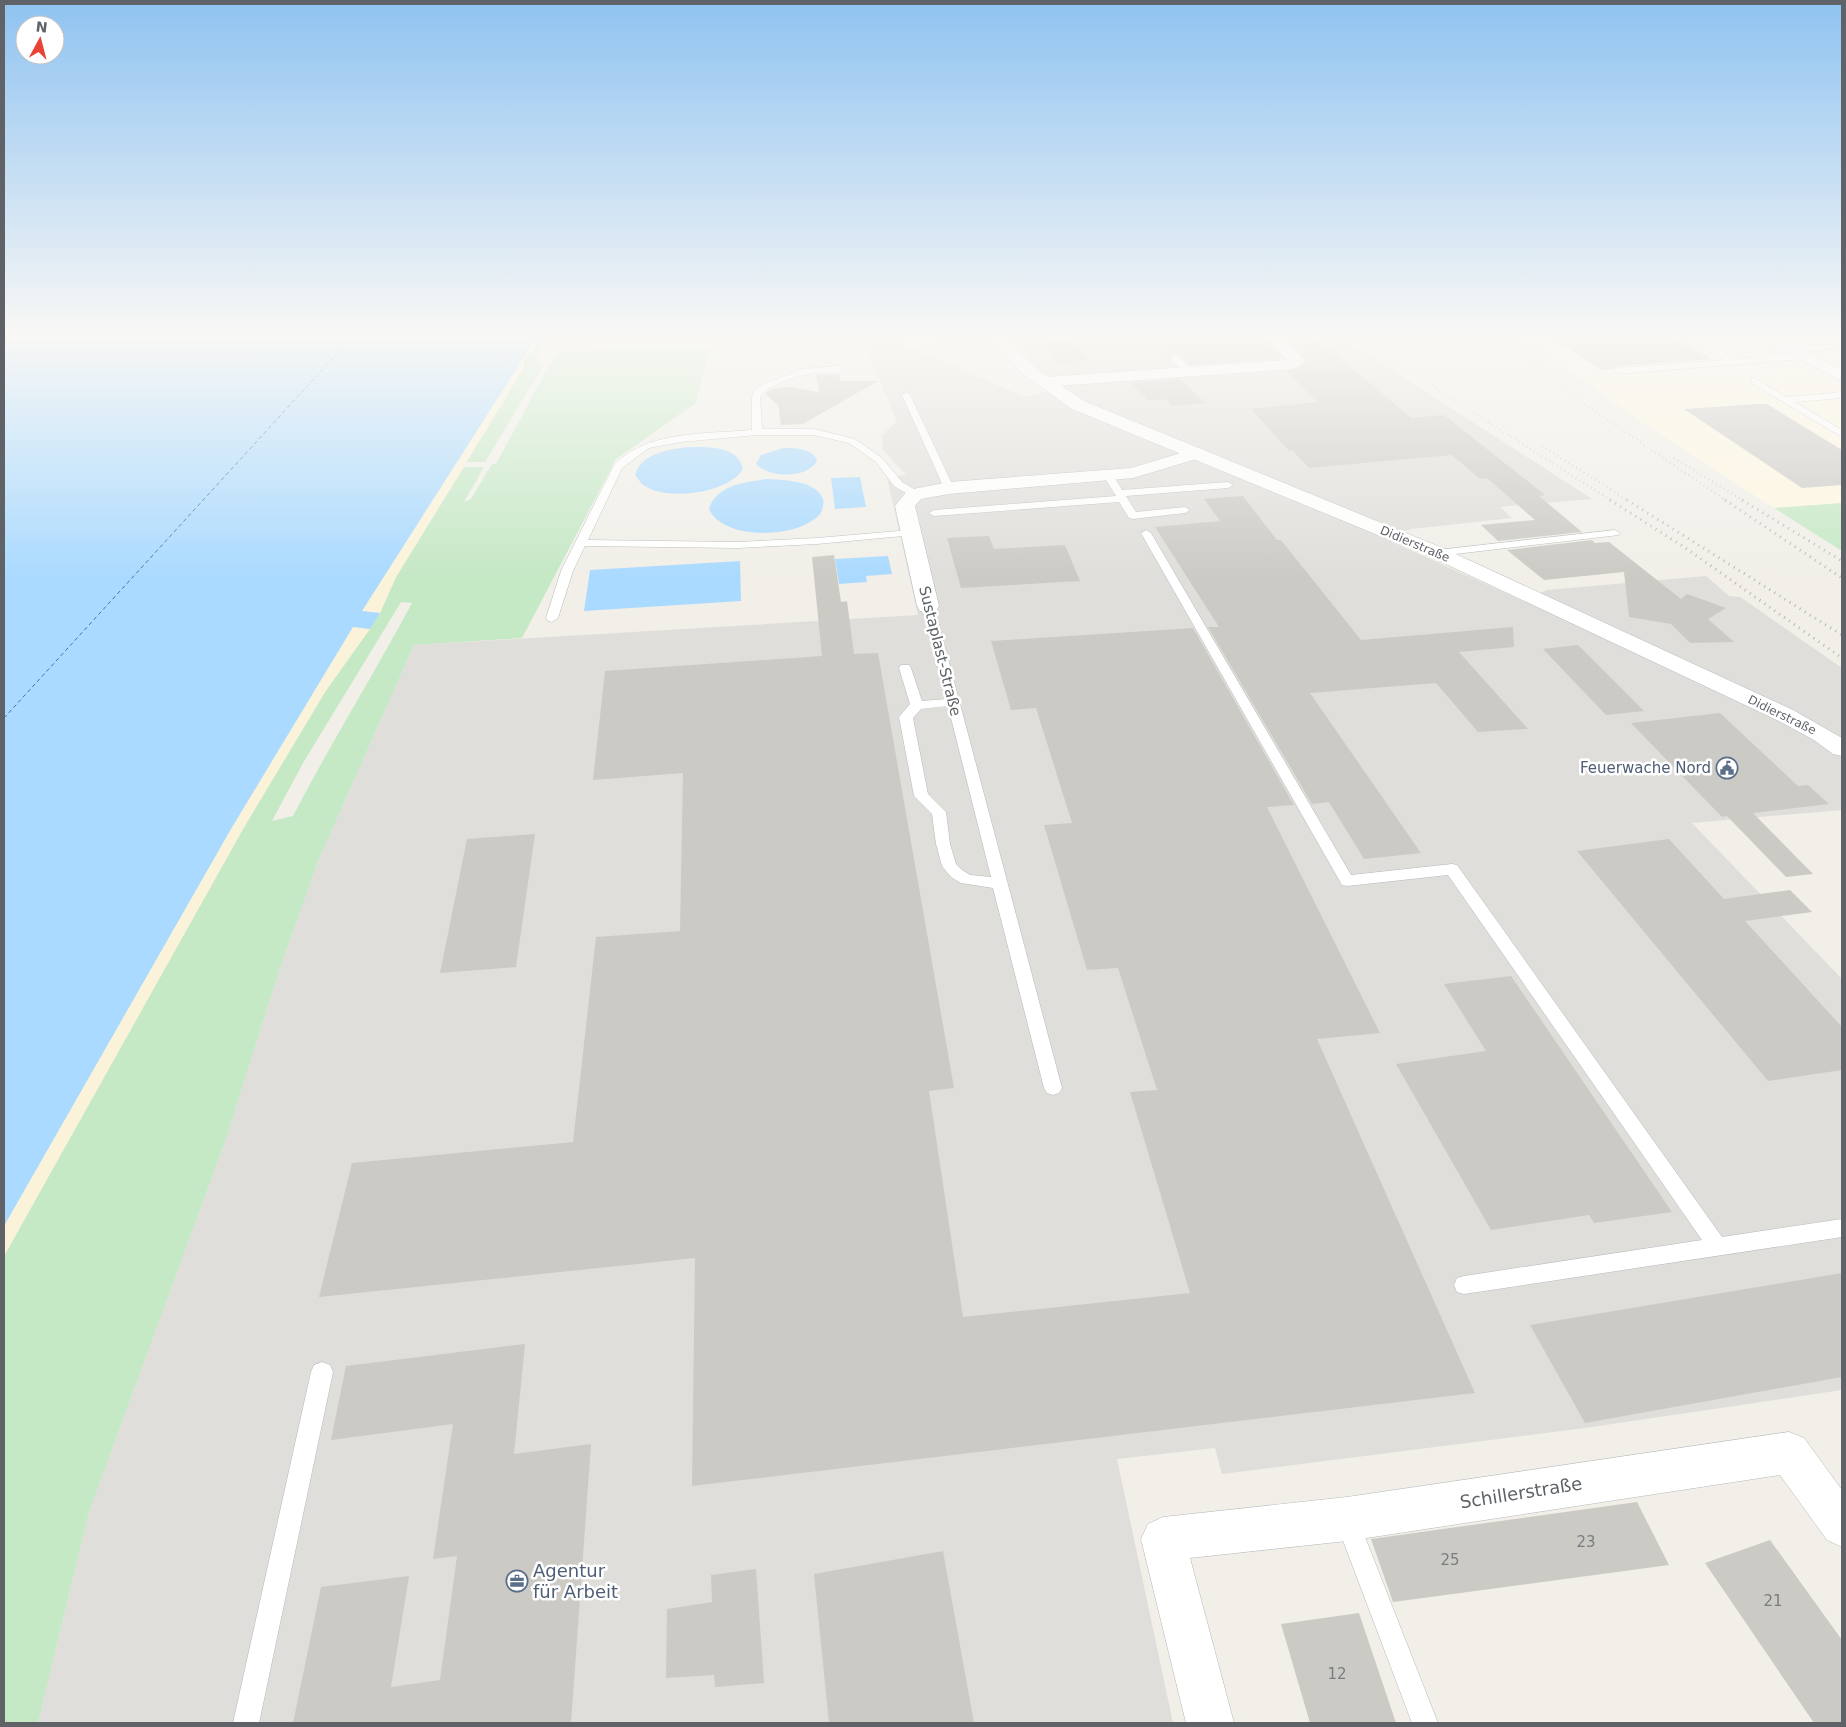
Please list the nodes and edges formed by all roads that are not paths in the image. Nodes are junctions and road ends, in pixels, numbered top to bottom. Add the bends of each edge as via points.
1 (757, 416) edge
2 (916, 416) edge
3 (1105, 416) edge
4 (1811, 416) edge
5 (757, 432) junction
6 (1842, 434) edge
7 (1197, 452) junction
8 (1108, 475) junction
9 (1228, 485) dead end
10 (949, 488) junction
11 (915, 494) junction
12 (1121, 496) junction
13 (1185, 510) dead end
14 (934, 513) dead end
15 (910, 533) junction
16 (1146, 533) dead end
17 (1615, 533) dead end
18 (580, 543) junction
19 (1438, 553) junction
20 (928, 606) joint
21 (552, 618) dead end
22 (905, 668) dead end
23 (953, 702) junction
24 (917, 705) junction
25 (1842, 749) edge
26 (1000, 883) junction
27 (1053, 1088) dead end
28 (1842, 1228) edge
29 (1718, 1246) junction
30 (1464, 1285) dead end
31 (322, 1372) dead end
32 (1347, 1519) junction
33 (1842, 1525) edge
34 (246, 1723) edge
35 (1210, 1723) edge
36 (1425, 1723) edge

1 - 5 lane
2 - 10 lane
3 - 7 street, Didierstraße
4 - 6 lane
5 - 11 lane via 814,432 852,442 879,460 898,484
5 - 18 lane via 681,439 646,446 634,453 618,467
7 - 8 street via 1133,473
7 - 19 street, Didierstraße
8 - 10 street
8 - 12 lane
9 - 12 lane
10 - 11 street
11 - 15 street, Sustaplast-Straße via 905,506
12 - 13 lane via 1133,516
12 - 14 lane
15 - 18 lane via 738,545
15 - 20 street, Sustaplast-Straße
16 - 29 lane via 1347,881 1452,869
17 - 19 lane
18 - 21 lane
19 - 25 street, Didierstraße via 1785,715
20 - 23 lane, Sustaplast-Straße
22 - 24 lane
23 - 24 lane
23 - 26 lane, Sustaplast-Straße
24 - 26 lane via 906,717 909,734 921,796 939,812 946,862 958,876 977,883
26 - 27 lane, Sustaplast-Straße
28 - 29 lane
29 - 30 lane
31 - 34 lane
32 - 33 street, Schillerstraße via 1788,1453
32 - 35 street, Schillerstraße via 1163,1539
32 - 36 lane

